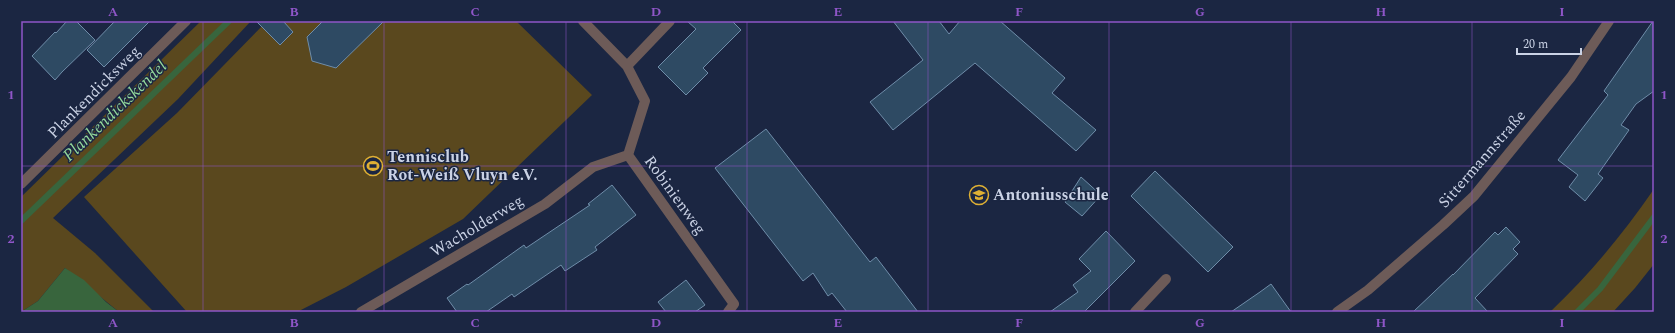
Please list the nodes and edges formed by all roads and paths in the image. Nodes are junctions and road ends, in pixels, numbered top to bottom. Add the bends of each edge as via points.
1 (186, 21) edge
2 (583, 21) edge
3 (670, 21) edge
4 (1609, 21) edge
5 (627, 66) junction
6 (628, 155) junction
7 (21, 184) edge
8 (1166, 279) dead end
9 (361, 312) edge
10 (728, 312) edge
11 (1135, 312) edge
12 (1337, 312) edge

1 - 7 street, Plankendicksweg
2 - 5 street, Robinienweg
3 - 5 street
4 - 12 street, Sittermannstraße via 1571,77 1474,196 1368,290
5 - 6 street, Robinienweg via 645,101
6 - 9 street, Wacholderweg via 593,166 545,204
6 - 10 street, Robinienweg via 734,304
8 - 11 street

